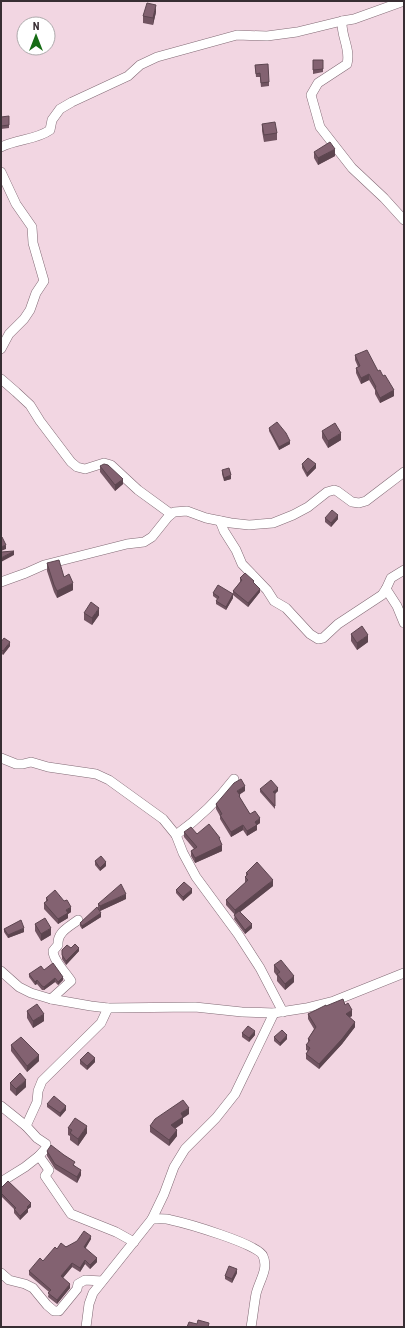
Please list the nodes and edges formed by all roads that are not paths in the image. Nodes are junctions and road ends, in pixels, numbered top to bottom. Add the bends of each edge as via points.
1 (404, 1) edge
2 (342, 21) junction
3 (1, 147) edge
4 (1, 172) edge
5 (404, 220) edge
6 (1, 349) edge
7 (1, 379) edge
8 (404, 472) edge
9 (171, 514) junction
10 (220, 521) junction
11 (404, 570) edge
12 (1, 582) edge
13 (386, 589) junction
14 (404, 623) edge
15 (1, 758) edge
16 (234, 779) dead end
17 (176, 835) junction
18 (78, 920) dead end
19 (1, 971) edge
20 (404, 973) edge
21 (50, 999) junction
22 (108, 1008) junction
23 (283, 1012) junction
24 (274, 1013) junction
25 (1, 1106) edge
26 (26, 1126) junction
27 (39, 1156) junction
28 (1, 1182) edge
29 (152, 1219) junction
30 (134, 1242) junction
31 (1, 1273) edge
32 (102, 1281) junction
33 (86, 1327) edge
34 (251, 1327) edge

1 - 2 street
2 - 3 street via 297,32 266,36 237,35 157,57 140,65 128,76 60,109 46,133
2 - 5 street via 349,57 347,64 318,83 311,95 320,127 352,168
4 - 6 street via 16,204 32,227 33,243 44,281 30,310 9,334
7 - 9 street via 30,405 71,462 86,470 104,463 111,465 138,490
8 - 10 street via 366,501 359,503 352,502 334,490 327,492 308,508 273,523 249,525
9 - 10 street via 187,511
9 - 12 street via 152,537 144,542 44,565
10 - 13 street via 242,564 274,601 286,608 318,639 323,638 338,624 382,595
11 - 13 street via 391,578
13 - 14 street
15 - 17 street via 16,764 31,762 96,774 109,780 163,819
16 - 17 street via 209,807
17 - 23 street via 196,877 260,968
18 - 21 street via 61,933 58,945 53,951 54,960 71,981
19 - 21 street via 20,988
20 - 23 street via 334,1001
21 - 22 street
22 - 24 street via 195,1007
22 - 26 street via 100,1023 42,1081 37,1102
23 - 24 street
24 - 29 street via 235,1094 216,1118 185,1149 174,1167
25 - 26 street
26 - 27 street via 46,1144 46,1148
27 - 28 street
27 - 30 street via 49,1170 45,1176 71,1214
29 - 30 street
29 - 34 street via 169,1219 223,1236 261,1252 265,1265
30 - 32 street
31 - 32 street via 9,1280 33,1288 54,1311 59,1311 77,1289 78,1284 86,1280
32 - 33 street via 89,1304

